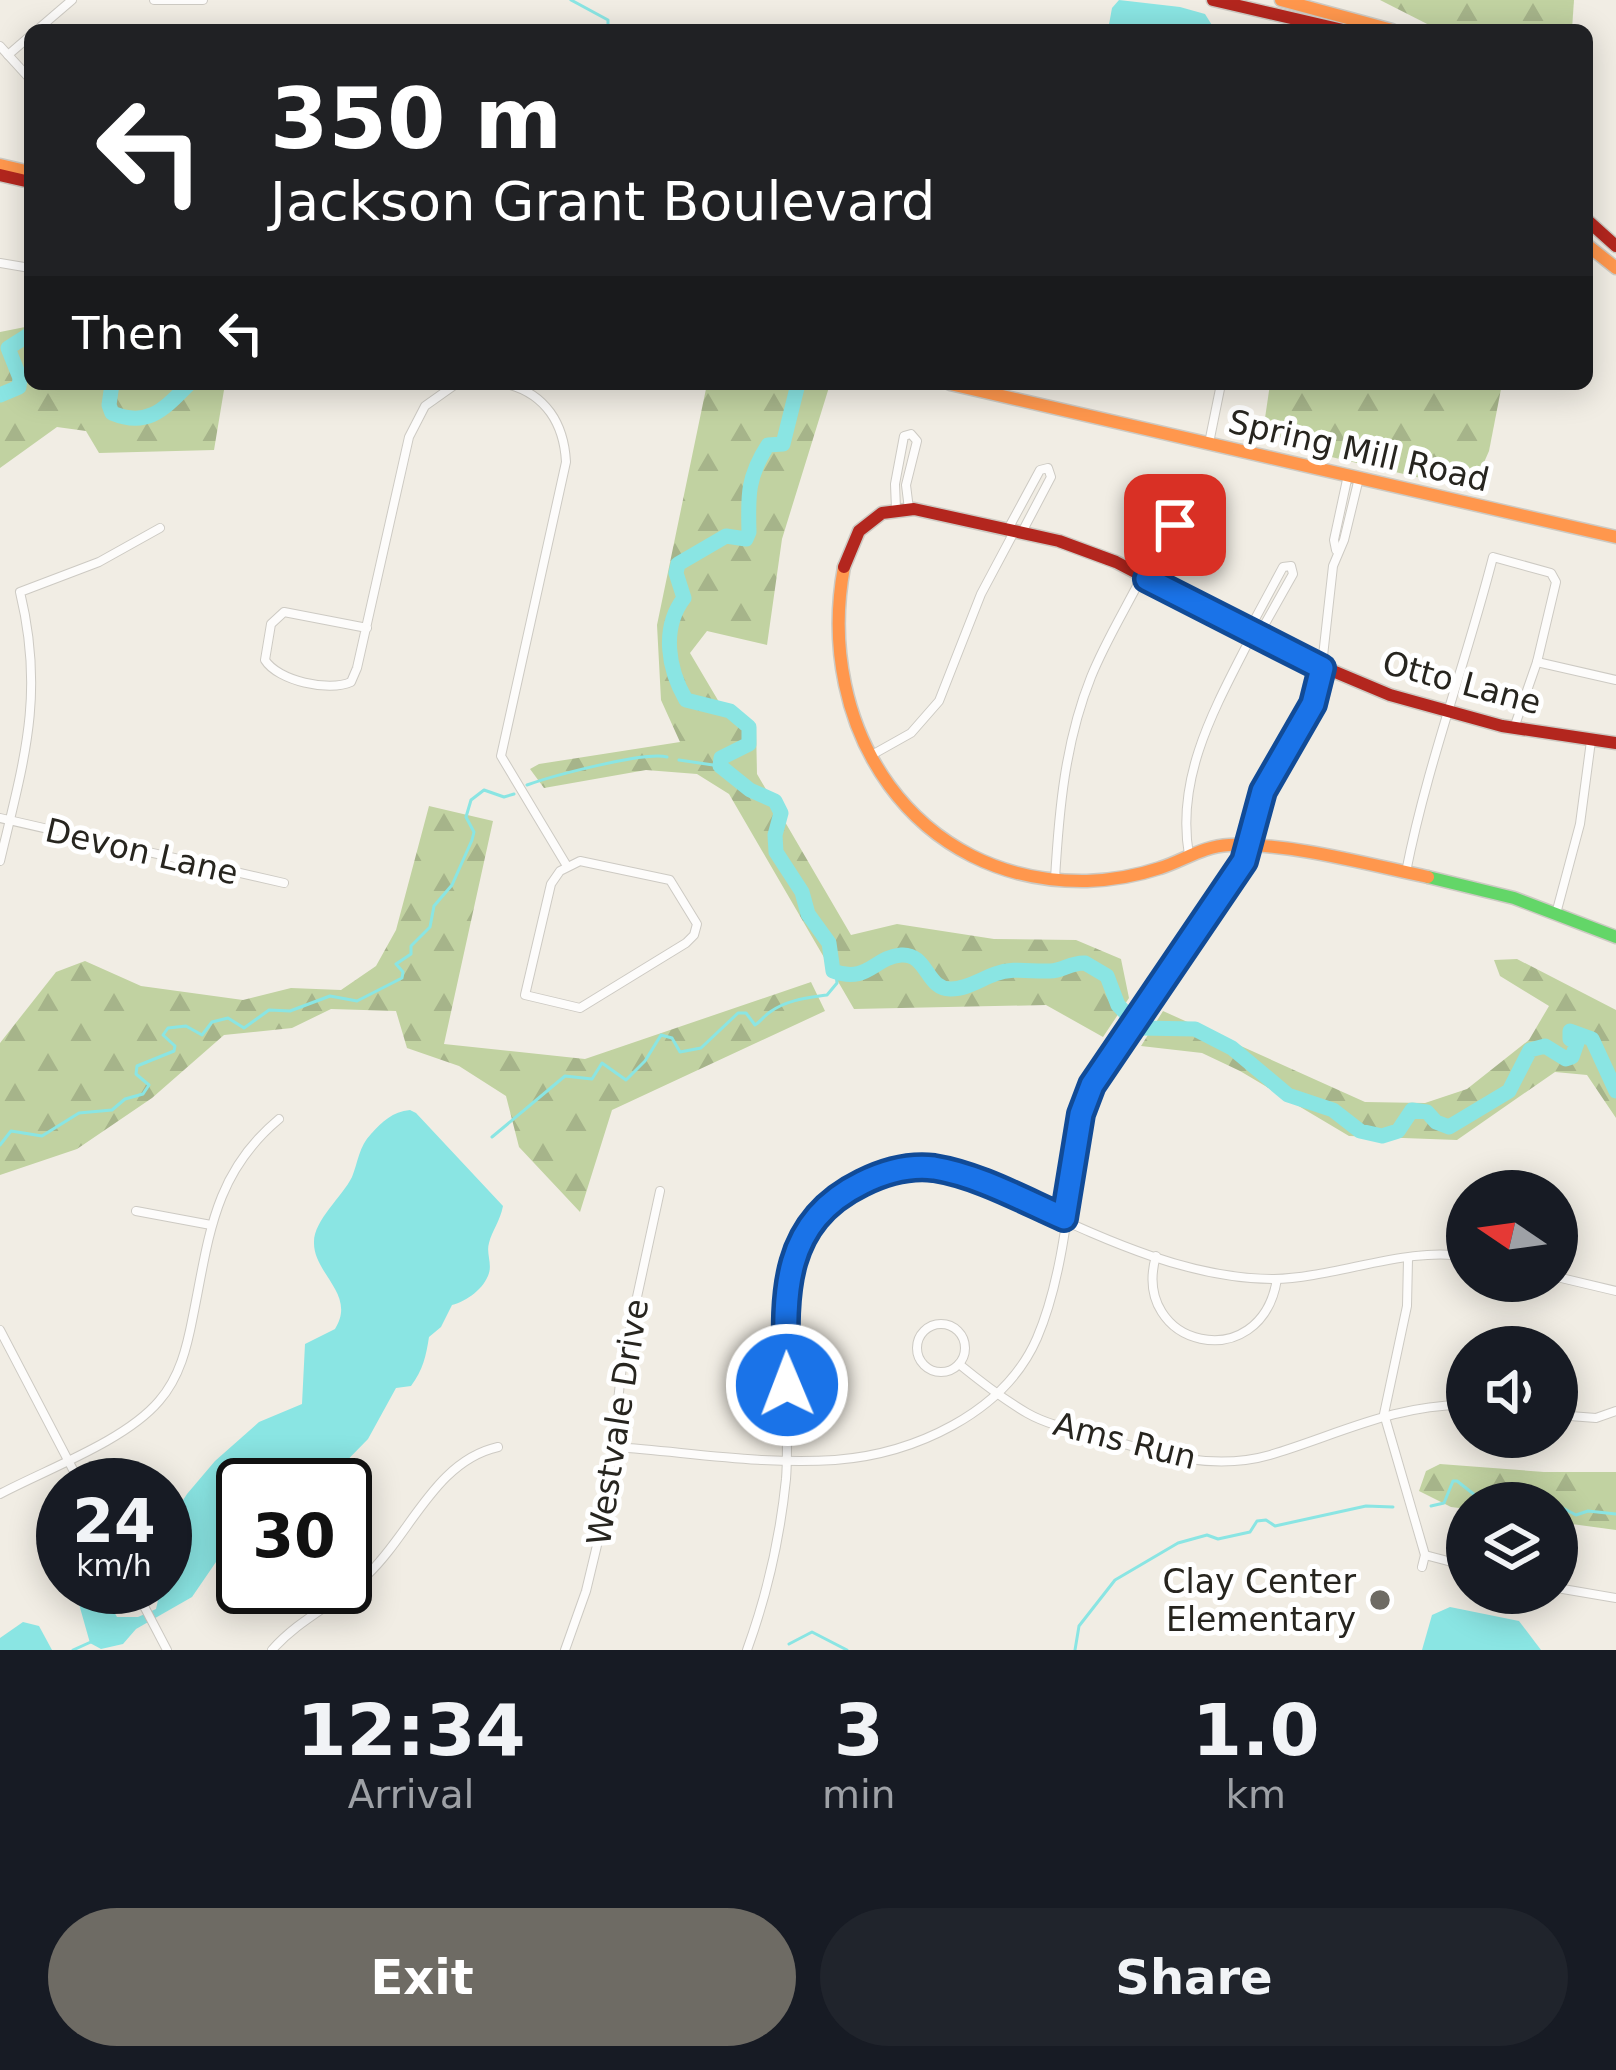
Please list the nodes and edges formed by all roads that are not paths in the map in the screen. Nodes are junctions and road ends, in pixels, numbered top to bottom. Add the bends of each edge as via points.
1 (72, 0) edge
2 (154, 0) edge
3 (203, 0) edge
4 (1213, 0) edge
5 (1281, 0) edge
6 (44, 24) edge
7 (1316, 24) edge
8 (1370, 24) edge
9 (24, 41) edge
10 (0, 46) edge
11 (8, 55) junction
12 (24, 73) edge
13 (1593, 225) edge
14 (1616, 246) edge
15 (448, 390) edge
16 (524, 390) edge
17 (976, 390) edge
18 (1220, 390) edge
19 (1209, 443) junction
20 (1354, 476) junction
21 (903, 509) junction
22 (160, 528) dead end
23 (1014, 532) junction
24 (1616, 537) edge
25 (1142, 576) junction
26 (367, 628) junction
27 (1252, 636) junction
28 (1537, 662) junction
29 (1322, 668) junction
30 (1616, 680) edge
31 (1449, 712) junction
32 (1514, 728) junction
33 (1591, 741) junction
34 (1616, 743) edge
35 (870, 756) junction
36 (5, 819) edge
37 (1251, 846) junction
38 (1189, 856) junction
39 (0, 861) edge
40 (567, 866) junction
41 (1406, 872) junction
42 (1055, 879) junction
43 (284, 884) dead end
44 (1557, 910) junction
45 (1616, 937) edge
46 (279, 1119) dead end
47 (660, 1191) dead end
48 (136, 1211) dead end
49 (1064, 1218) junction
50 (211, 1225) junction
51 (1446, 1254) edge
52 (1156, 1256) junction
53 (1408, 1259) junction
54 (1277, 1279) junction
55 (1578, 1281) edge
56 (1616, 1291) edge
57 (0, 1330) edge
58 (959, 1364) junction
59 (996, 1394) junction
60 (1446, 1406) edge
61 (1616, 1411) edge
62 (1384, 1414) junction
63 (1578, 1417) edge
64 (616, 1447) junction
65 (498, 1448) dead end
66 (66, 1458) edge
67 (69, 1458) edge
68 (787, 1460) junction
69 (36, 1475) edge
70 (0, 1494) edge
71 (1425, 1555) junction
72 (1446, 1560) edge
73 (1422, 1567) dead end
74 (1578, 1592) edge
75 (1616, 1598) edge
76 (148, 1614) edge
77 (167, 1650) edge
78 (272, 1650) edge
79 (565, 1650) edge
80 (747, 1650) edge

1 - 6 street
2 - 3 street
4 - 7 street
5 - 8 street
9 - 11 street
10 - 11 street
11 - 12 street
13 - 14 street
15 - 26 street via 425,406 409,437
16 - 40 street via 555,416 566,462 501,756
17 - 19 street, Spring Mill Road
18 - 19 street
19 - 20 street, Spring Mill Road
20 - 24 street, Spring Mill Road
20 - 29 street
21 - 21 street via 898,461 911,434 916,441
21 - 23 street, Otto Lane
21 - 35 street via 867,522 853,541 838,600 839,672
22 - 36 street via 20,592 34,704
23 - 23 street via 1040,470 1048,468 1051,477
23 - 25 street, Otto Lane via 1084,548
23 - 35 street via 939,701 911,733
25 - 25 street via 1164,522 1174,523 1174,529
25 - 27 street, Otto Lane
25 - 42 street via 1081,706 1060,802
26 - 26 street via 345,685 279,674 266,660 271,624 284,611
27 - 27 street via 1283,567 1291,566 1293,574
27 - 29 street, Otto Lane
27 - 38 street via 1198,751 1184,813
28 - 30 street
28 - 31 street via 1556,582 1551,573 1492,557
28 - 32 street
29 - 31 street, Otto Lane
29 - 37 street via 1313,704 1263,791
31 - 32 street, Otto Lane
31 - 41 street
32 - 33 street, Otto Lane
33 - 34 street, Otto Lane
33 - 44 street
35 - 42 street via 898,798 946,841 1001,868
36 - 39 street
36 - 43 street, Devon Lane
37 - 38 street
37 - 41 street
37 - 49 street via 1092,1085
38 - 42 street via 1121,878
40 - 40 street via 591,861 670,880 695,918 694,934 586,1006 525,995 550,887
41 - 44 street
44 - 45 street
46 - 50 street via 227,1179
47 - 64 street, Westvale Drive via 622,1366
48 - 50 street
49 - 52 street
49 - 59 street via 1041,1326
49 - 68 street via 920,1167 884,1173 832,1201 804,1235 787,1280
50 - 67 street via 184,1359 168,1390 144,1416
51 - 53 street
52 - 54 street via 1208,1272
52 - 54 street via 1159,1307 1174,1326 1205,1341 1253,1327
53 - 54 street
53 - 62 street via 1407,1306
55 - 56 street
57 - 66 street
58 - 58 street via 965,1350 957,1330 936,1325 923,1334 923,1364 937,1372
58 - 59 street, Ams Run
59 - 62 street, Ams Run via 1056,1425 1206,1462 1273,1454
59 - 68 street via 923,1439 837,1460
60 - 62 street, Ams Run
61 - 63 street
62 - 71 street
64 - 68 street
64 - 79 street, Westvale Drive via 600,1540
65 - 78 street via 446,1480 372,1570
68 - 80 street via 775,1554
69 - 70 street
71 - 72 street
71 - 73 street
74 - 75 street
76 - 77 street

